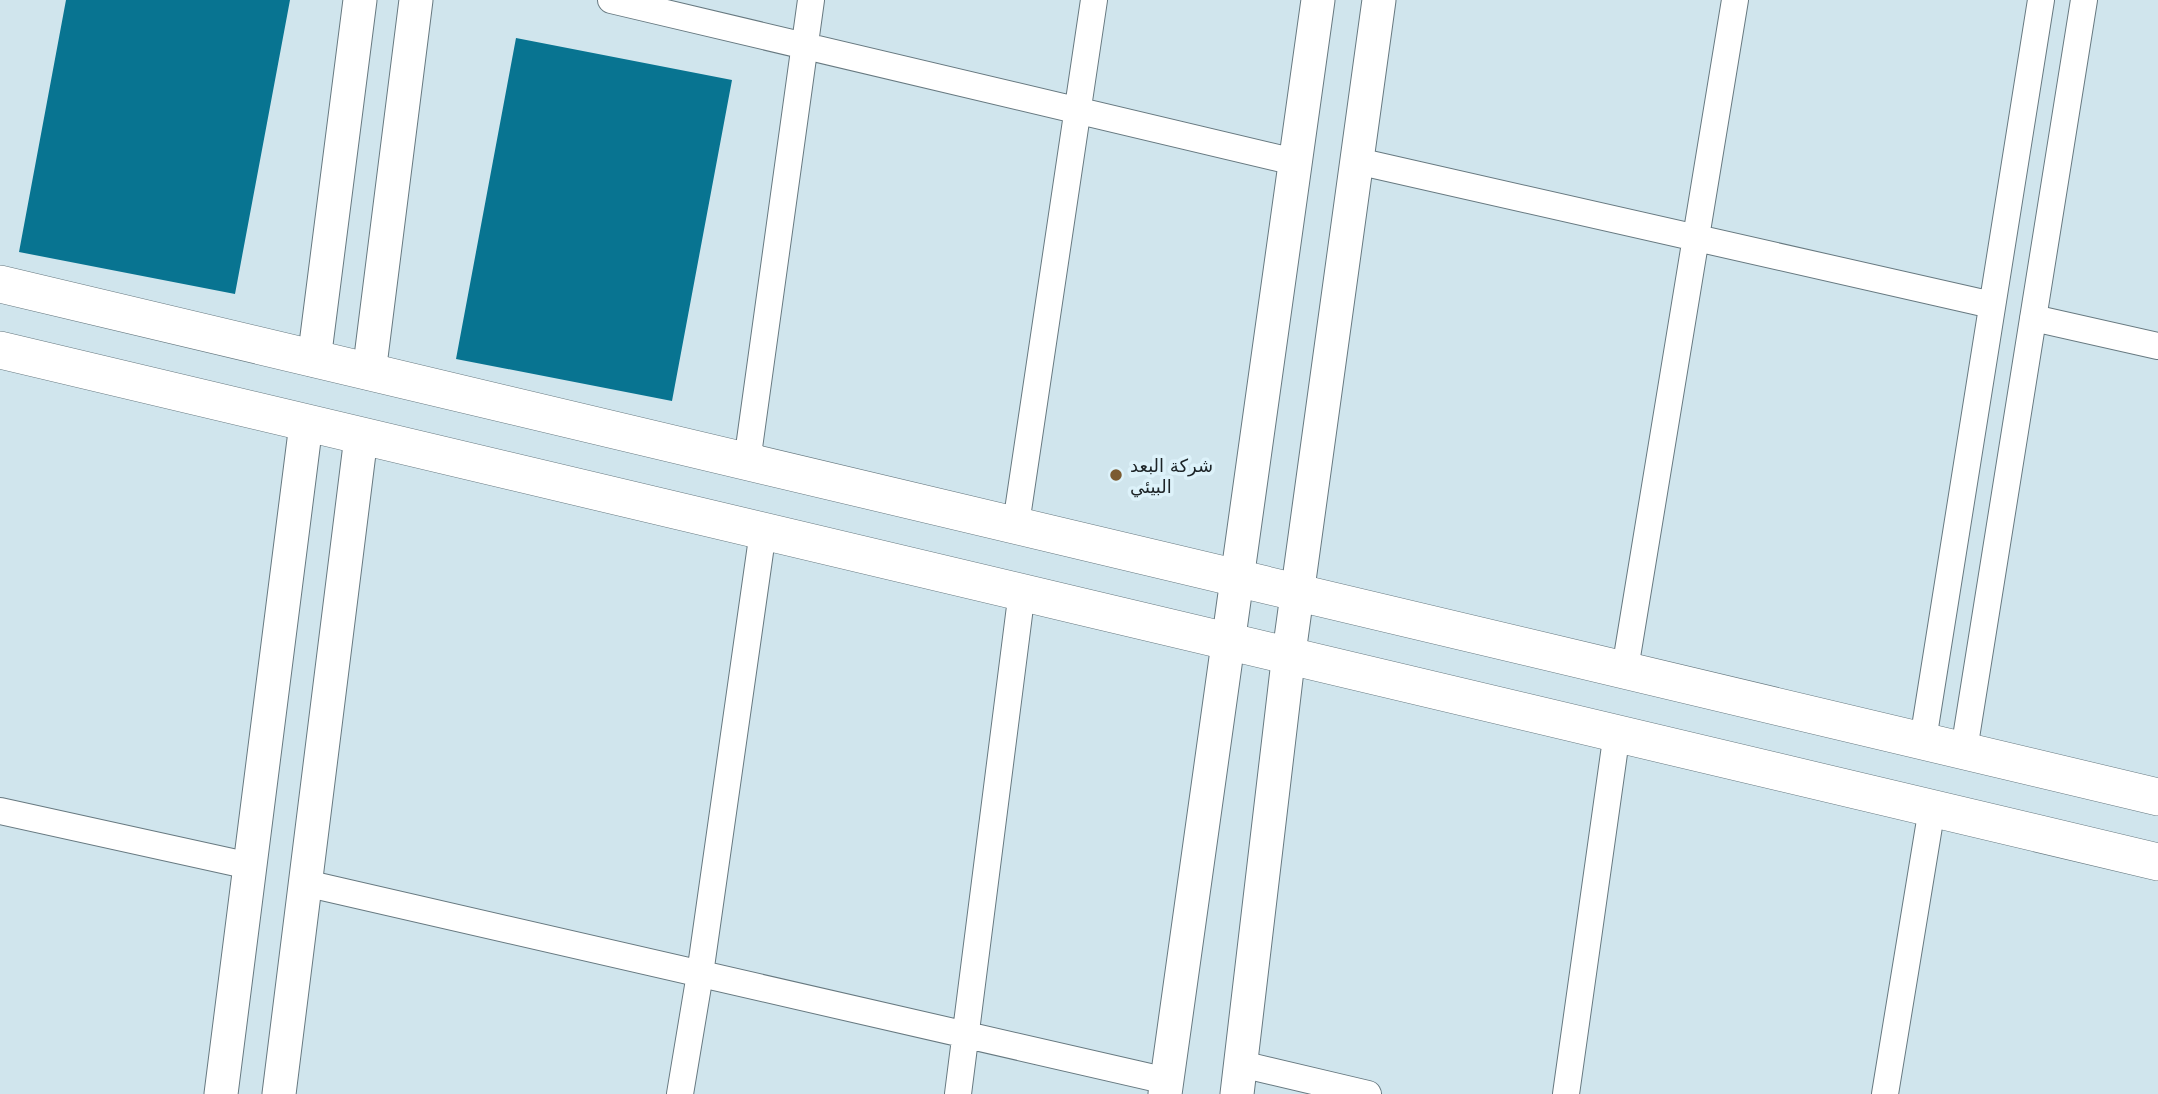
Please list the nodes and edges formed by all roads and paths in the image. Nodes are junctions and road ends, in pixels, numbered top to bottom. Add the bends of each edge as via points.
1 (360, 0) edge
2 (416, 0) edge
3 (611, 0) edge
4 (811, 0) edge
5 (1094, 0) edge
6 (1318, 0) edge
7 (1379, 0) edge
8 (1735, 0) edge
9 (2041, 0) edge
10 (2084, 0) edge
11 (804, 46) junction
12 (1078, 111) junction
13 (1357, 161) junction
14 (1295, 162) junction
15 (1696, 238) junction
16 (0, 284) edge
17 (1992, 305) junction
18 (2033, 318) junction
19 (2158, 346) edge
20 (0, 350) edge
21 (314, 360) junction
22 (369, 373) junction
23 (306, 424) junction
24 (361, 437) junction
25 (747, 462) junction
26 (1016, 524) junction
27 (763, 531) junction
28 (1237, 576) junction
29 (1298, 590) junction
30 (1022, 591) junction
31 (1229, 639) junction
32 (1289, 653) junction
33 (1625, 669) junction
34 (1617, 732) junction
35 (1923, 740) junction
36 (1964, 750) junction
37 (2158, 797) edge
38 (1932, 808) junction
39 (0, 811) edge
40 (2158, 862) edge
41 (250, 866) junction
42 (305, 883) junction
43 (701, 974) junction
44 (967, 1035) junction
45 (1239, 1079) edge
46 (1166, 1087) edge
47 (221, 1094) edge
48 (279, 1094) edge
49 (680, 1094) edge
50 (958, 1094) edge
51 (1368, 1094) edge
52 (1566, 1094) edge
53 (1885, 1094) edge

1 - 21 street
2 - 22 street
3 - 11 street
4 - 11 street
5 - 12 street
6 - 14 street
7 - 13 street
8 - 15 street
9 - 17 street
10 - 18 street
11 - 12 street
11 - 25 street
12 - 14 street
12 - 26 street
13 - 15 street
13 - 29 street
14 - 28 street
15 - 17 street
15 - 33 street
16 - 21 main road
17 - 35 street
18 - 19 street
18 - 36 street
20 - 23 main road
21 - 22 main road
22 - 25 main road
23 - 24 main road
23 - 41 street
24 - 27 main road
24 - 42 street
25 - 26 main road
26 - 28 main road
27 - 30 main road
27 - 43 street
28 - 29 main road
28 - 31 street
29 - 32 street
29 - 33 main road
30 - 31 main road
30 - 44 street
31 - 32 main road
31 - 46 street
32 - 34 main road
32 - 45 street
33 - 35 main road
34 - 38 main road
34 - 52 street
35 - 36 main road
36 - 37 main road
38 - 40 main road
38 - 53 street
39 - 41 street
41 - 47 street
42 - 43 street
42 - 48 street
43 - 44 street
43 - 49 street
44 - 46 street
44 - 50 street
45 - 51 street

